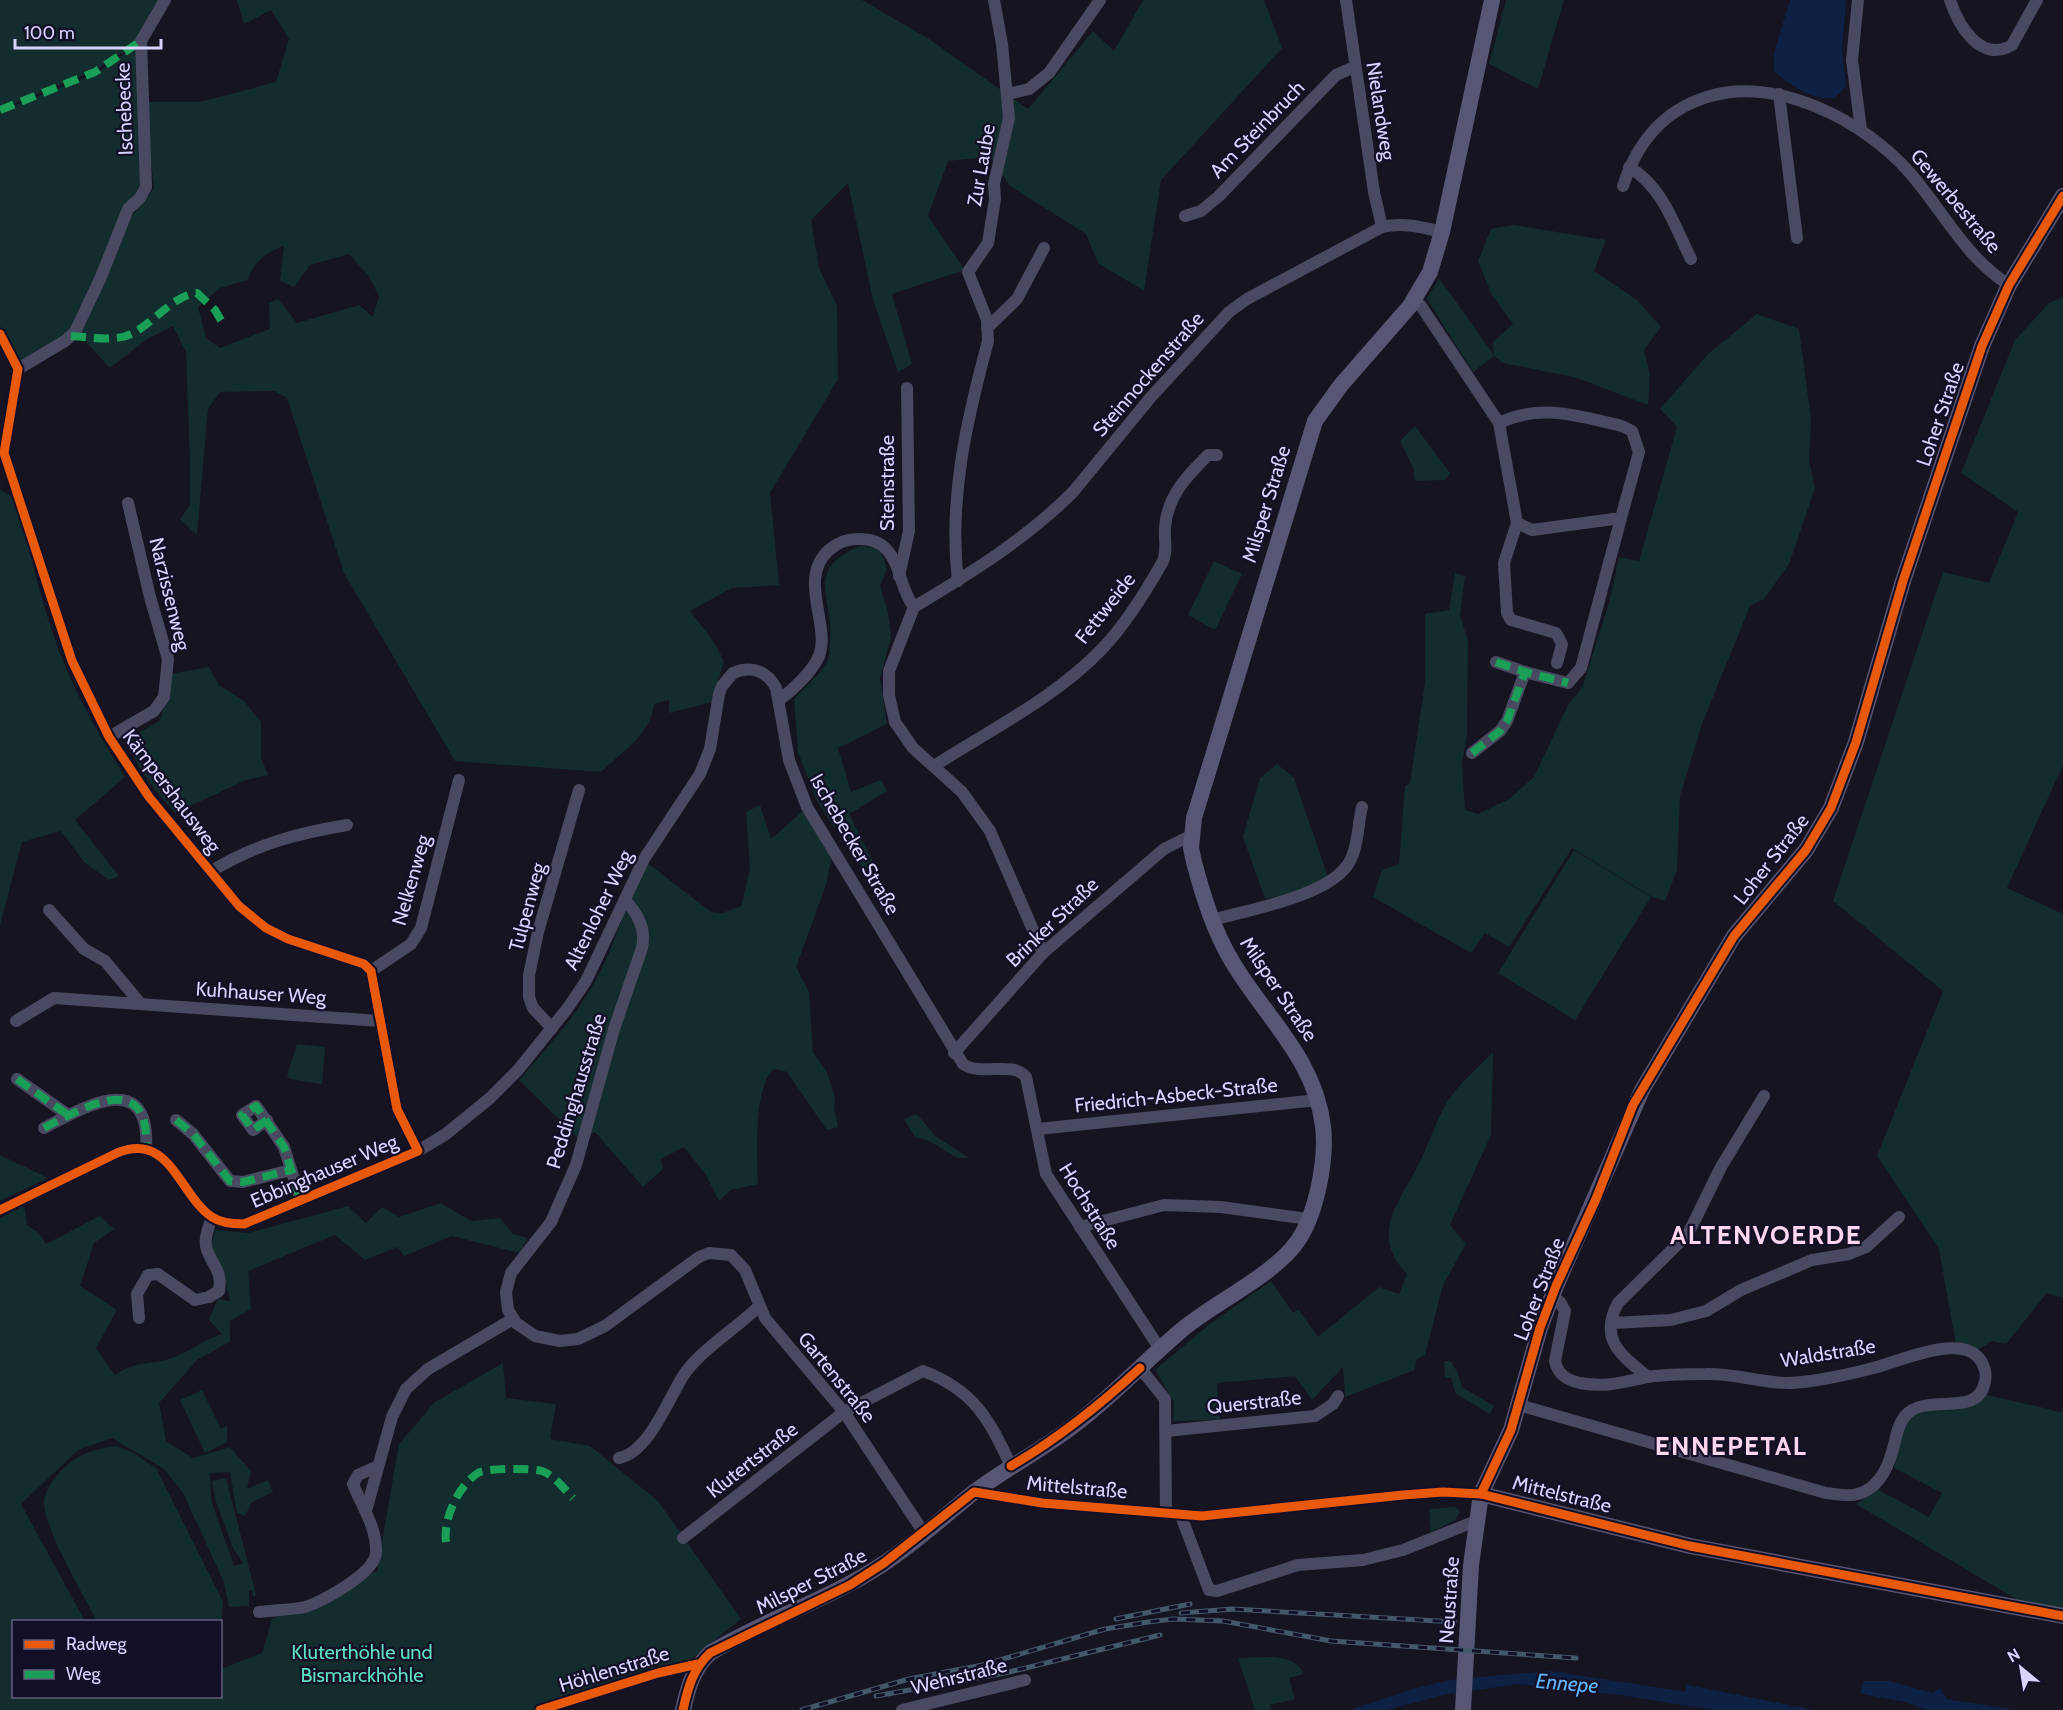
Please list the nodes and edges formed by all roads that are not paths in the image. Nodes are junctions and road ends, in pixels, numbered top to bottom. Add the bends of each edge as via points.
1 (165, 0) edge
2 (994, 0) edge
3 (1100, 0) edge
4 (1346, 0) edge
5 (1492, 0) edge
6 (1857, 0) edge
7 (1950, 0) edge
8 (2037, 0) edge
9 (1354, 67) junction
10 (1008, 94) junction
11 (1779, 94) junction
12 (1861, 130) junction
13 (1629, 167) junction
14 (1623, 186) dead end
15 (2063, 196) edge
16 (1185, 216) dead end
17 (1382, 227) junction
18 (1442, 232) junction
19 (1797, 238) dead end
20 (1044, 248) dead end
21 (1691, 259) dead end
22 (2009, 285) junction
23 (1414, 301) junction
24 (987, 328) junction
25 (0, 333) edge
26 (18, 369) junction
27 (907, 388) dead end
28 (1499, 423) junction
29 (1217, 455) dead end
30 (128, 503) dead end
31 (1621, 518) junction
32 (1517, 523) junction
33 (898, 577) junction
34 (958, 581) junction
35 (914, 607) junction
36 (1496, 662) dead end
37 (1557, 663) dead end
38 (1525, 672) junction
39 (733, 673) joint
40 (779, 700) junction
41 (109, 737) junction
42 (1472, 753) dead end
43 (934, 766) junction
44 (459, 780) dead end
45 (579, 790) dead end
46 (1362, 807) dead end
47 (347, 825) dead end
48 (1192, 835) junction
49 (210, 872) junction
50 (625, 900) junction
51 (49, 910) dead end
52 (1212, 920) junction
53 (1043, 952) junction
54 (371, 971) junction
55 (140, 1003) junction
56 (16, 1021) dead end
57 (380, 1021) junction
58 (552, 1028) junction
59 (954, 1053) junction
60 (17, 1079) dead end
61 (1764, 1096) dead end
62 (1318, 1100) junction
63 (68, 1115) junction
64 (176, 1120) dead end
65 (267, 1120) dead end
66 (44, 1128) dead end
67 (1038, 1129) junction
68 (146, 1150) junction
69 (418, 1151) junction
70 (291, 1170) junction
71 (301, 1201) junction
72 (0, 1210) edge
73 (1899, 1216) dead end
74 (212, 1217) junction
75 (1308, 1218) junction
76 (1080, 1227) junction
77 (1552, 1296) junction
78 (758, 1307) junction
79 (139, 1318) dead end
80 (513, 1319) junction
81 (1612, 1323) junction
82 (1160, 1349) junction
83 (1140, 1368) junction
84 (1648, 1377) junction
85 (1338, 1396) dead end
86 (1520, 1406) junction
87 (844, 1412) junction
88 (1166, 1431) junction
89 (619, 1458) dead end
90 (1011, 1466) junction
91 (376, 1467) junction
92 (974, 1492) junction
93 (1481, 1494) junction
94 (366, 1511) junction
95 (1166, 1514) junction
96 (1181, 1516) junction
97 (1476, 1521) junction
98 (924, 1533) junction
99 (683, 1538) dead end
100 (259, 1612) dead end
101 (2063, 1616) edge
102 (698, 1664) junction
103 (1026, 1680) dead end
104 (1464, 1703) edge
105 (540, 1710) edge
106 (683, 1710) edge
107 (902, 1710) edge

1 - 26 street, Ischebecke via 141,41 146,187 128,209 75,332
2 - 10 street, Zur Laube
3 - 10 street via 1049,73 1029,89
4 - 9 street, Nielandweg
5 - 18 street, Milsper Straße
6 - 12 street via 1852,60
7 - 8 street via 1968,37 1996,51 2012,45
9 - 16 street, Am Steinbruch via 1336,75 1219,196 1201,211
9 - 17 street, Nielandweg
10 - 24 street, Zur Laube via 1009,118 994,184 988,243 968,272
11 - 12 street, Gewerbestraße
11 - 13 street, Gewerbestraße via 1745,89 1719,93 1683,107 1653,129
11 - 19 street
12 - 22 street, Gewerbestraße via 1909,172 1978,262
13 - 14 street, Gewerbestraße
13 - 21 street via 1647,178 1658,193
15 - 22 street, Loher Straße
17 - 18 street, Steinnockenstraße via 1403,224
17 - 34 street, Steinnockenstraße via 1229,312 1051,514 1017,543
18 - 23 street, Milsper Straße via 1430,272
20 - 24 street via 1017,299
22 - 77 street, Loher Straße via 1974,369 1856,742 1831,808 1806,850 1734,936 1633,1105
23 - 28 street
23 - 48 street, Milsper Straße via 1315,421 1199,800
24 - 34 street, Zur Laube via 988,341 958,475 954,553
25 - 26 street
26 - 41 street, Kämpershausweg via 4,453 72,661
27 - 33 street, Steinstraße via 909,531
28 - 31 street via 1531,412 1552,411 1632,431 1639,452
28 - 32 street
29 - 43 street, Fettweide via 1208,455 1172,496 1165,526 1164,559 1142,597 1102,650 1040,700
30 - 41 street, Narzissenweg via 168,658 164,697 154,711
31 - 32 street via 1532,530
31 - 38 street via 1581,668 1568,683
32 - 37 street via 1504,563 1507,613 1511,620 1556,633 1562,644
33 - 35 street
33 - 40 street via 892,557 876,541 845,541 826,553 815,579 820,655
34 - 35 street, Steinnockenstraße
35 - 43 street via 889,671 889,695 895,722 913,748
36 - 38 street
38 - 42 street via 1507,721
39 - 40 street, Ischebecker Straße via 750,669 762,673 772,681
39 - 50 street, Altenloher Weg via 719,694 710,749 700,774 644,859
40 - 59 street, Ischebecker Straße via 789,760 807,807
41 - 49 street, Kämpershausweg via 149,797
43 - 53 street via 962,792 990,831
44 - 54 street, Nelkenweg via 421,928 411,944
45 - 58 street, Tulpenweg via 538,932 530,975 533,1008
46 - 52 street via 1350,862 1334,878 1314,890
47 - 49 street via 265,844
48 - 52 street, Milsper Straße via 1194,862
48 - 53 street, Brinker Straße via 1164,849
49 - 54 street, Kämpershausweg via 239,906 266,928 364,964
50 - 58 street, Altenloher Weg via 586,981
50 - 80 street, Peddinghausstraße via 641,924 642,948 614,1029 576,1165 551,1222 508,1280 506,1297
51 - 55 street via 84,949 105,961
52 - 62 street, Milsper Straße via 1233,963 1297,1052
53 - 59 street, Brinker Straße
54 - 57 street
55 - 56 street, Kuhhauser Weg via 54,998
55 - 57 street, Kuhhauser Weg
57 - 69 street via 397,1109
58 - 69 street, Altenloher Weg via 504,1084 446,1134
59 - 67 street, Hochstraße via 970,1069 1022,1073 1029,1084
60 - 63 street
61 - 81 street via 1721,1167 1688,1234 1618,1303
62 - 67 street, Friedrich-Asbeck-Straße
62 - 75 street, Milsper Straße via 1324,1153
63 - 66 street
63 - 68 street via 111,1099 124,1099 145,1119
64 - 70 street via 193,1134 230,1181 243,1182
65 - 70 street via 284,1147
67 - 76 street, Hochstraße via 1046,1174
68 - 72 street via 133,1148 117,1153
68 - 74 street via 164,1160
69 - 71 street, Ebbinghauser Weg
70 - 71 street
71 - 74 street, Ebbinghauser Weg via 244,1224
73 - 81 street via 1866,1246 1849,1254 1812,1260 1741,1290 1706,1311 1671,1320
74 - 79 street via 206,1249 221,1275 219,1291 195,1300 158,1274 148,1275 137,1294
75 - 76 street via 1164,1205
75 - 82 street, Milsper Straße via 1299,1240 1286,1255
76 - 82 street, Hochstraße
77 - 84 street, Waldstraße via 1565,1311 1555,1361 1563,1377 1599,1386
77 - 86 street, Loher Straße
78 - 80 street, Gartenstraße via 738,1260 719,1253 699,1257 605,1326 578,1339 543,1339
78 - 87 street, Gartenstraße
78 - 89 street via 692,1364 643,1442 631,1456
80 - 91 street via 414,1379 392,1417
81 - 84 street via 1610,1333 1617,1350
82 - 83 street, Milsper Straße
83 - 88 street via 1165,1399
83 - 90 street, Milsper Straße via 1049,1445
84 - 86 street, Waldstraße via 1709,1374 1789,1383 1871,1369 1936,1350 1975,1354 1986,1374 1977,1399 1932,1404 1905,1415 1889,1465 1870,1487 1857,1495 1826,1493
85 - 88 street, Querstraße via 1315,1416
86 - 93 street, Loher Straße
87 - 90 street, Klutertstraße via 923,1371 972,1399 994,1430
87 - 98 street, Gartenstraße
87 - 99 street, Klutertstraße
88 - 95 street
90 - 92 street, Milsper Straße
91 - 94 street
91 - 94 street via 354,1478
92 - 95 street, Mittelstraße via 1042,1503
92 - 98 street, Milsper Straße
93 - 96 street, Mittelstraße via 1437,1492 1246,1514
93 - 97 street, Neustraße
93 - 101 street, Mittelstraße via 1690,1546
94 - 100 street via 376,1553 367,1570 305,1607
95 - 96 street, Mittelstraße
96 - 97 street via 1209,1590 1217,1591 1298,1565 1363,1560 1403,1550
97 - 104 street, Neustraße
98 - 102 street, Milsper Straße via 849,1585 725,1644
102 - 105 street, Höhlenstraße
102 - 106 street via 688,1684
103 - 107 street, Wehrstraße

